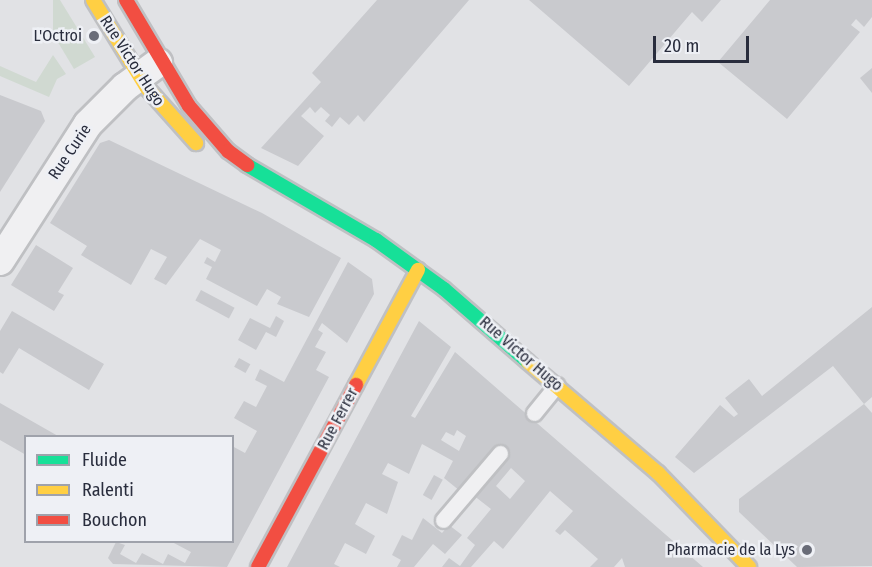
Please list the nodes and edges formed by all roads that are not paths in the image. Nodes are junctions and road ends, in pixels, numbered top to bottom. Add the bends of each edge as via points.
1 (93, 0) edge
2 (126, 0) edge
3 (150, 69) junction
4 (264, 178) junction
5 (0, 261) edge
6 (418, 270) junction
7 (557, 385) junction
8 (534, 413) dead end
9 (500, 453) dead end
10 (443, 520) dead end
11 (258, 567) edge
12 (749, 567) edge

1 - 3 main road, Rue Victor Hugo
2 - 3 main road, Rue Victor Hugo
3 - 4 main road, Rue Victor Hugo via 208,131
3 - 4 main road, Rue Victor Hugo via 198,144 228,164
3 - 5 street, Rue Curie via 79,136
4 - 6 main road, Rue Victor Hugo via 342,220
6 - 7 main road, Rue Victor Hugo
6 - 11 main road, Rue Ferrer
7 - 8 lane
7 - 12 main road, Rue Victor Hugo via 658,473
9 - 10 lane

